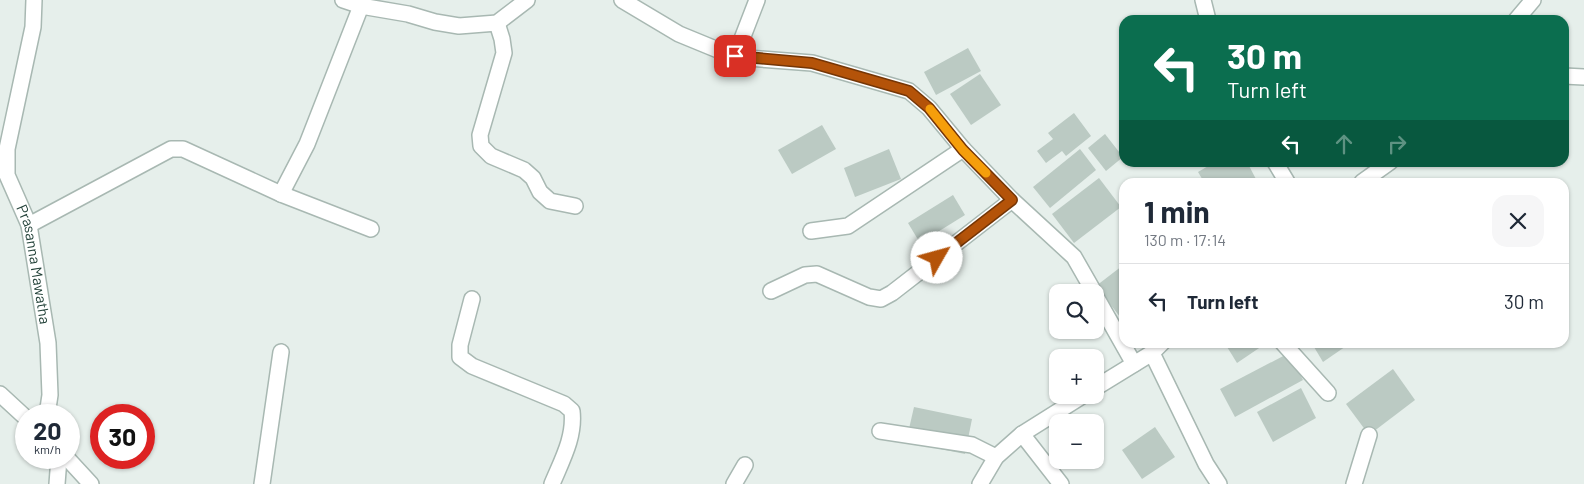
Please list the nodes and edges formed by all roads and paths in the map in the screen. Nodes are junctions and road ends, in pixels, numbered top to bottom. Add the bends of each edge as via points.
1 (34, 0) edge
2 (343, 0) edge
3 (527, 0) edge
4 (622, 0) edge
5 (758, 0) edge
6 (1203, 0) edge
7 (1534, 0) edge
8 (362, 6) junction
9 (1207, 15) edge
10 (1520, 15) edge
11 (497, 23) junction
12 (735, 56) junction
13 (1569, 76) edge
14 (1584, 77) edge
15 (963, 150) junction
16 (1278, 167) edge
17 (1383, 167) edge
18 (1285, 178) edge
19 (1368, 178) edge
20 (282, 194) junction
21 (1012, 200) junction
22 (575, 206) dead end
23 (29, 225) junction
24 (371, 229) dead end
25 (811, 231) dead end
26 (1089, 284) edge
27 (771, 291) dead end
28 (472, 299) dead end
29 (1104, 312) edge
30 (1119, 338) edge
31 (1125, 348) edge
32 (1157, 348) edge
33 (1287, 348) edge
34 (281, 352) dead end
35 (1152, 353) junction
36 (1134, 364) junction
37 (1104, 382) edge
38 (1328, 393) dead end
39 (0, 394) edge
40 (49, 404) edge
41 (1070, 404) edge
42 (15, 408) edge
43 (880, 432) dead end
44 (1022, 434) junction
45 (1369, 435) dead end
46 (996, 457) junction
47 (745, 465) dead end
48 (58, 469) edge
49 (77, 469) edge
50 (57, 484) edge
51 (91, 484) edge
52 (262, 484) edge
53 (552, 484) edge
54 (734, 484) edge
55 (980, 484) edge
56 (1061, 484) edge
57 (1219, 484) edge
58 (1354, 484) edge

1 - 23 street, Prasanna Mawatha via 33,26 6,149 7,175
2 - 8 street
3 - 11 street
4 - 12 street via 679,34
5 - 12 street
6 - 9 street
7 - 10 street
8 - 11 street via 459,26
8 - 20 street via 307,144
11 - 22 street via 504,53 480,135 481,146 491,156 524,170 550,201
12 - 15 street via 812,63 909,91 929,108
13 - 14 street
15 - 21 street
15 - 25 street via 848,226
16 - 18 street
17 - 19 street
20 - 23 street via 183,149 171,149
20 - 24 street
21 - 26 street via 1074,257
21 - 27 street via 881,299 869,297 817,274 805,275
23 - 40 street, Prasanna Mawatha via 48,343
28 - 53 street via 460,357 472,366 564,404 572,411 574,424 570,441
29 - 30 street
31 - 36 street
32 - 35 street
33 - 38 street
34 - 52 street
35 - 36 street
35 - 57 street
36 - 37 street
39 - 42 street
41 - 44 street
43 - 46 street via 972,445
44 - 46 street
44 - 56 street
45 - 58 street
46 - 55 street
47 - 54 street
48 - 50 street
49 - 51 street

